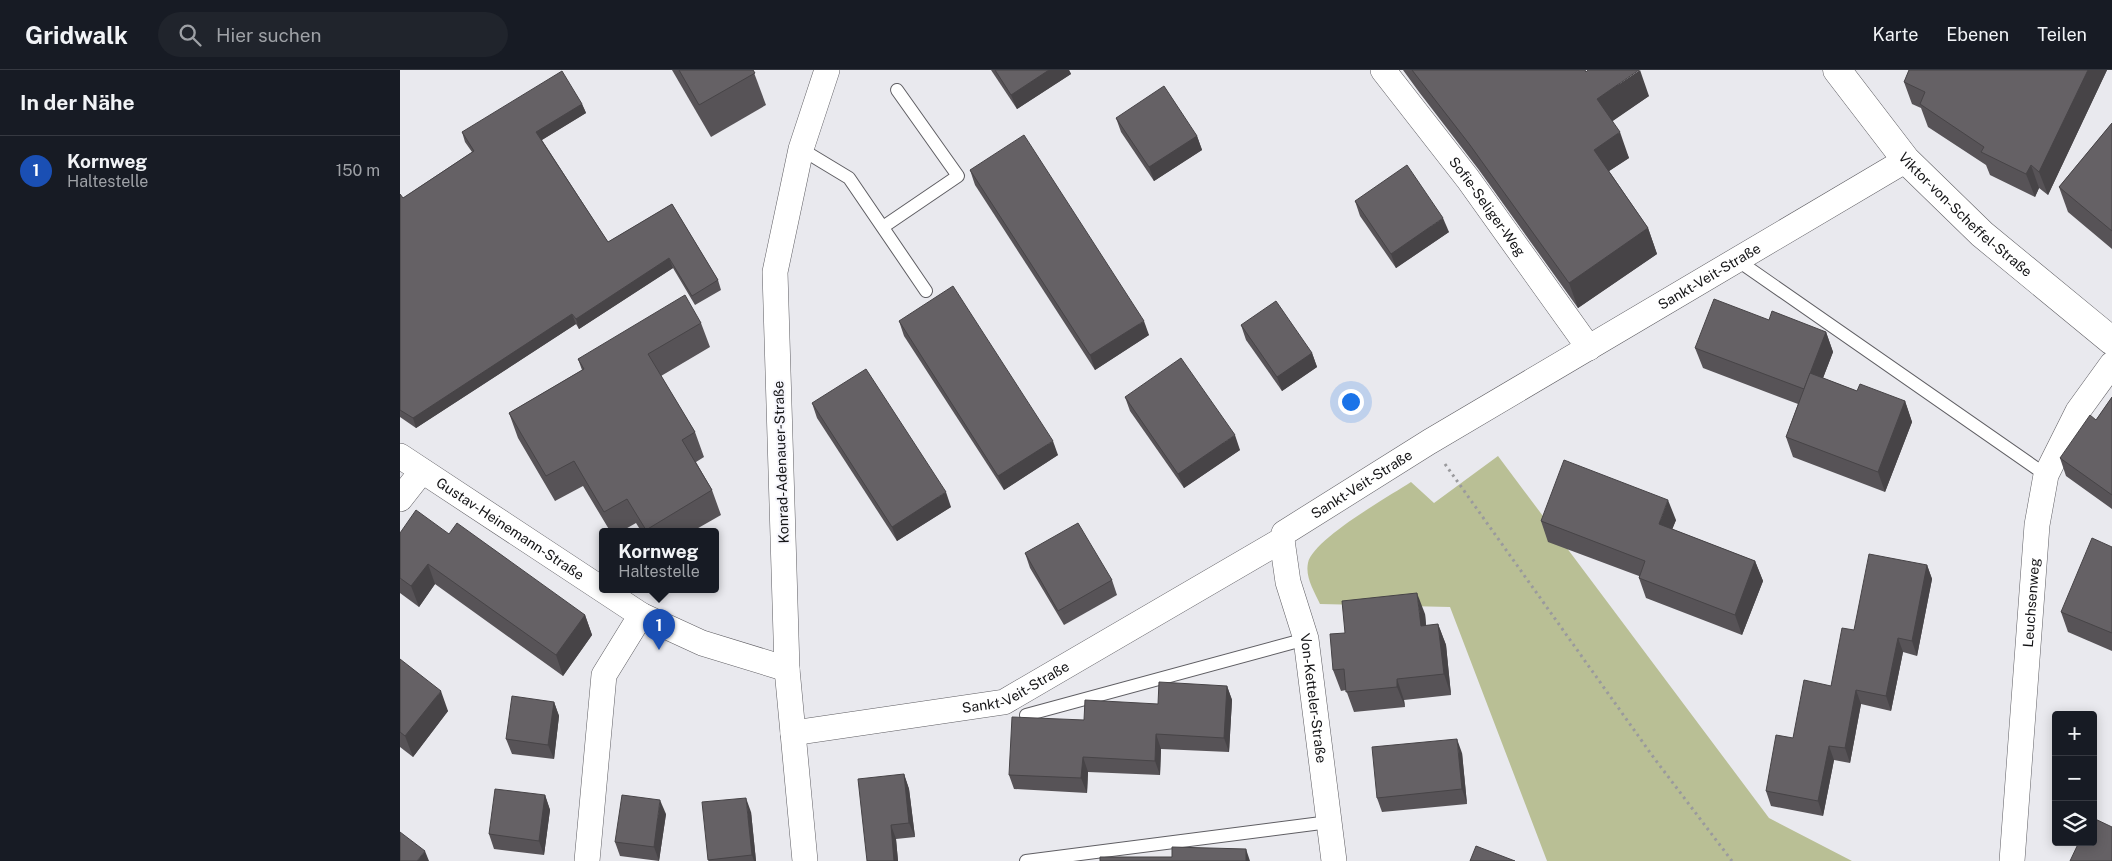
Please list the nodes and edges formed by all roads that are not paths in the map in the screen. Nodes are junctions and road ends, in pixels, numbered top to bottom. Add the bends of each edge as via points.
1 (827, 70) edge
2 (1383, 70) edge
3 (1837, 70) edge
4 (897, 90) dead end
5 (801, 149) junction
6 (1906, 160) junction
7 (883, 227) junction
8 (1737, 260) junction
9 (926, 291) dead end
10 (2112, 341) edge
11 (1589, 348) junction
12 (2112, 364) edge
13 (400, 456) edge
14 (422, 471) junction
15 (2046, 475) junction
16 (400, 498) edge
17 (1282, 540) junction
18 (599, 587) edge
19 (608, 593) edge
20 (641, 615) junction
21 (1306, 639) junction
22 (787, 669) junction
23 (1026, 715) dead end
24 (793, 733) junction
25 (1329, 822) junction
26 (587, 861) edge
27 (805, 861) edge
28 (1026, 861) edge
29 (1334, 861) edge
30 (2012, 861) edge

1 - 5 street, Konrad-Adenauer-Straße
2 - 11 street, Sofie-Seliger-Weg via 1468,179
3 - 6 street, Viktor-von-Scheffel-Straße
4 - 7 lane via 958,176
5 - 7 lane via 849,178
5 - 22 street, Konrad-Adenauer-Straße via 775,272
6 - 8 street, Sankt-Veit-Straße
6 - 10 street, Viktor-von-Scheffel-Straße via 1982,234
7 - 9 lane
8 - 11 street, Sankt-Veit-Straße
8 - 15 lane
11 - 17 street, Sankt-Veit-Straße via 1429,442 1284,533
12 - 15 street, Leuchsenweg via 2078,411
13 - 14 street, Gustav-Heinemann-Straße
14 - 16 street
14 - 18 street, Gustav-Heinemann-Straße
15 - 30 street, Leuchsenweg via 2037,525
17 - 21 street, Von-Ketteler-Straße via 1288,582
17 - 24 street, Sankt-Veit-Straße via 1004,702
19 - 20 street, Gustav-Heinemann-Straße
20 - 22 street, Gustav-Heinemann-Straße via 702,643
20 - 26 street via 604,675
21 - 23 lane
21 - 25 street, Von-Ketteler-Straße
22 - 24 street, Konrad-Adenauer-Straße
24 - 27 street, Konrad-Adenauer-Straße
25 - 28 lane
25 - 29 street, Von-Ketteler-Straße

